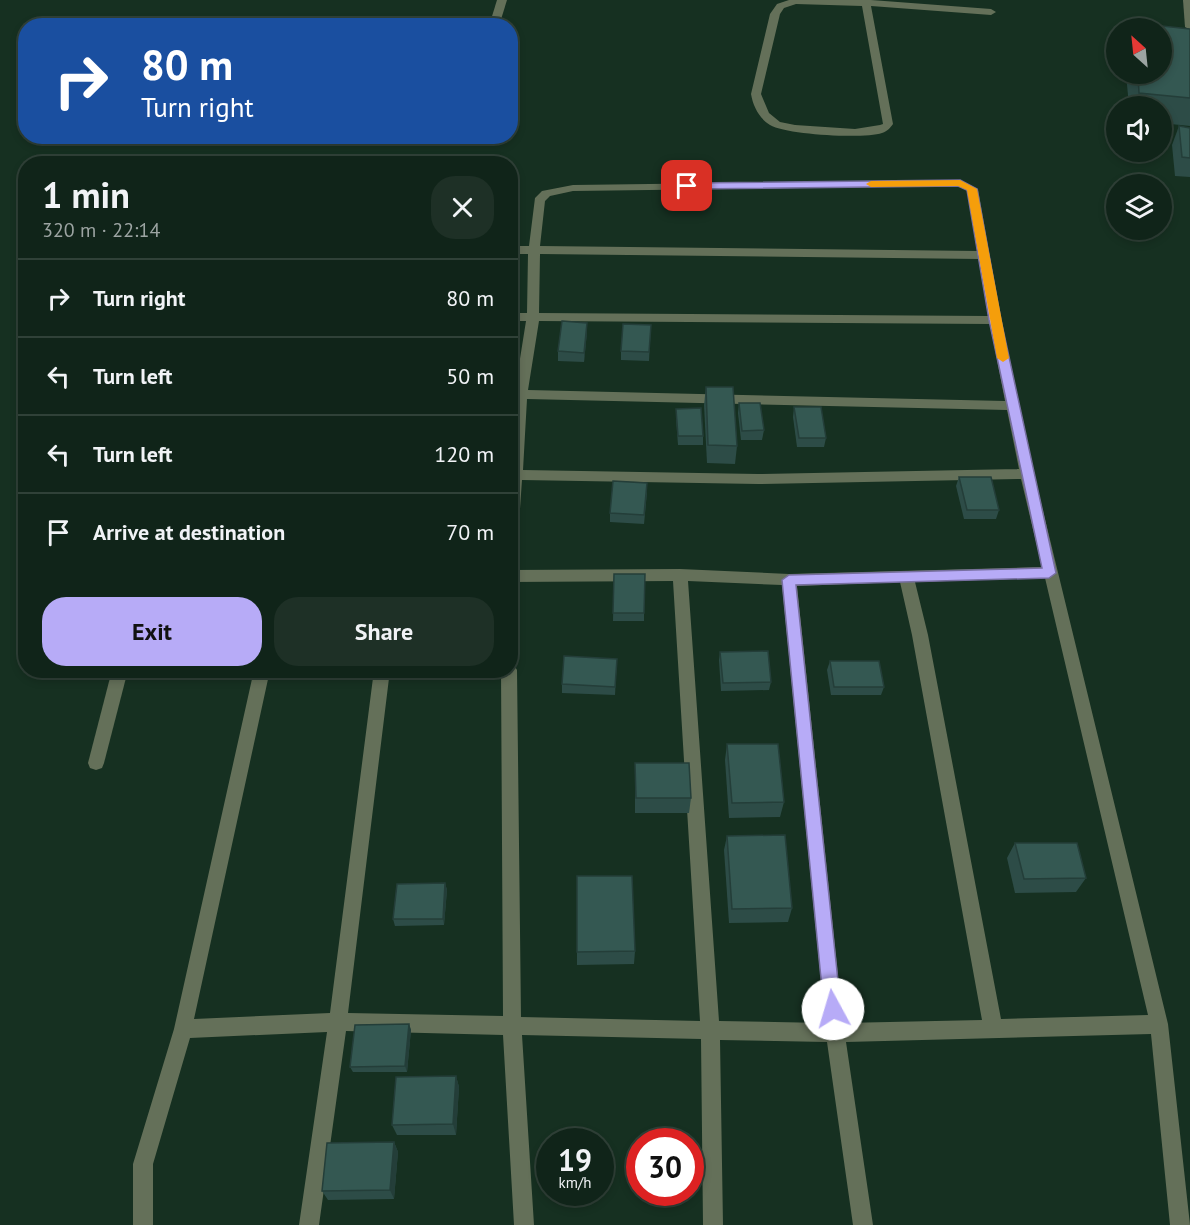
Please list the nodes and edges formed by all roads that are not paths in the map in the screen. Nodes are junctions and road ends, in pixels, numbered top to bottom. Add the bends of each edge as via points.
1 (502, 0) edge
2 (1188, 0) edge
3 (866, 1) edge
4 (991, 12) dead end
5 (496, 18) edge
6 (1190, 27) edge
7 (518, 250) edge
8 (534, 250) junction
9 (985, 255) junction
10 (518, 317) edge
11 (533, 317) junction
12 (995, 320) junction
13 (518, 385) edge
14 (518, 394) edge
15 (1014, 406) junction
16 (1027, 474) junction
17 (518, 475) edge
18 (1049, 573) junction
19 (680, 575) junction
20 (518, 576) edge
21 (906, 576) junction
22 (789, 580) junction
23 (118, 678) edge
24 (260, 678) edge
25 (381, 678) edge
26 (509, 678) edge
27 (96, 763) dead end
28 (338, 1022) junction
29 (1159, 1024) junction
30 (512, 1025) junction
31 (993, 1028) junction
32 (183, 1029) junction
33 (710, 1030) junction
34 (835, 1033) junction
35 (142, 1225) edge
36 (309, 1225) edge
37 (524, 1225) edge
38 (713, 1225) edge
39 (863, 1225) edge
40 (1180, 1225) edge

1 - 5 street
2 - 6 street
3 - 3 street via 795,1 780,6 756,94 766,118 794,129 876,131 888,124
3 - 4 street
7 - 8 street
8 - 9 street
8 - 9 street via 539,200 546,193 573,188 960,183 972,189
8 - 11 street
9 - 12 street
10 - 11 street
11 - 12 street
11 - 13 street
12 - 15 street
14 - 15 street
15 - 16 street
16 - 17 street via 758,479
16 - 18 street
18 - 21 street
18 - 29 street
19 - 20 street
19 - 22 street
19 - 33 street
21 - 22 street
21 - 31 street
22 - 34 street
23 - 27 street
24 - 32 street
25 - 28 street
26 - 30 street
28 - 30 street
28 - 32 street
28 - 36 street
29 - 31 street
29 - 40 street
30 - 33 street
30 - 37 street
31 - 34 street
32 - 35 street via 142,1164
33 - 34 street
33 - 38 street
34 - 39 street

